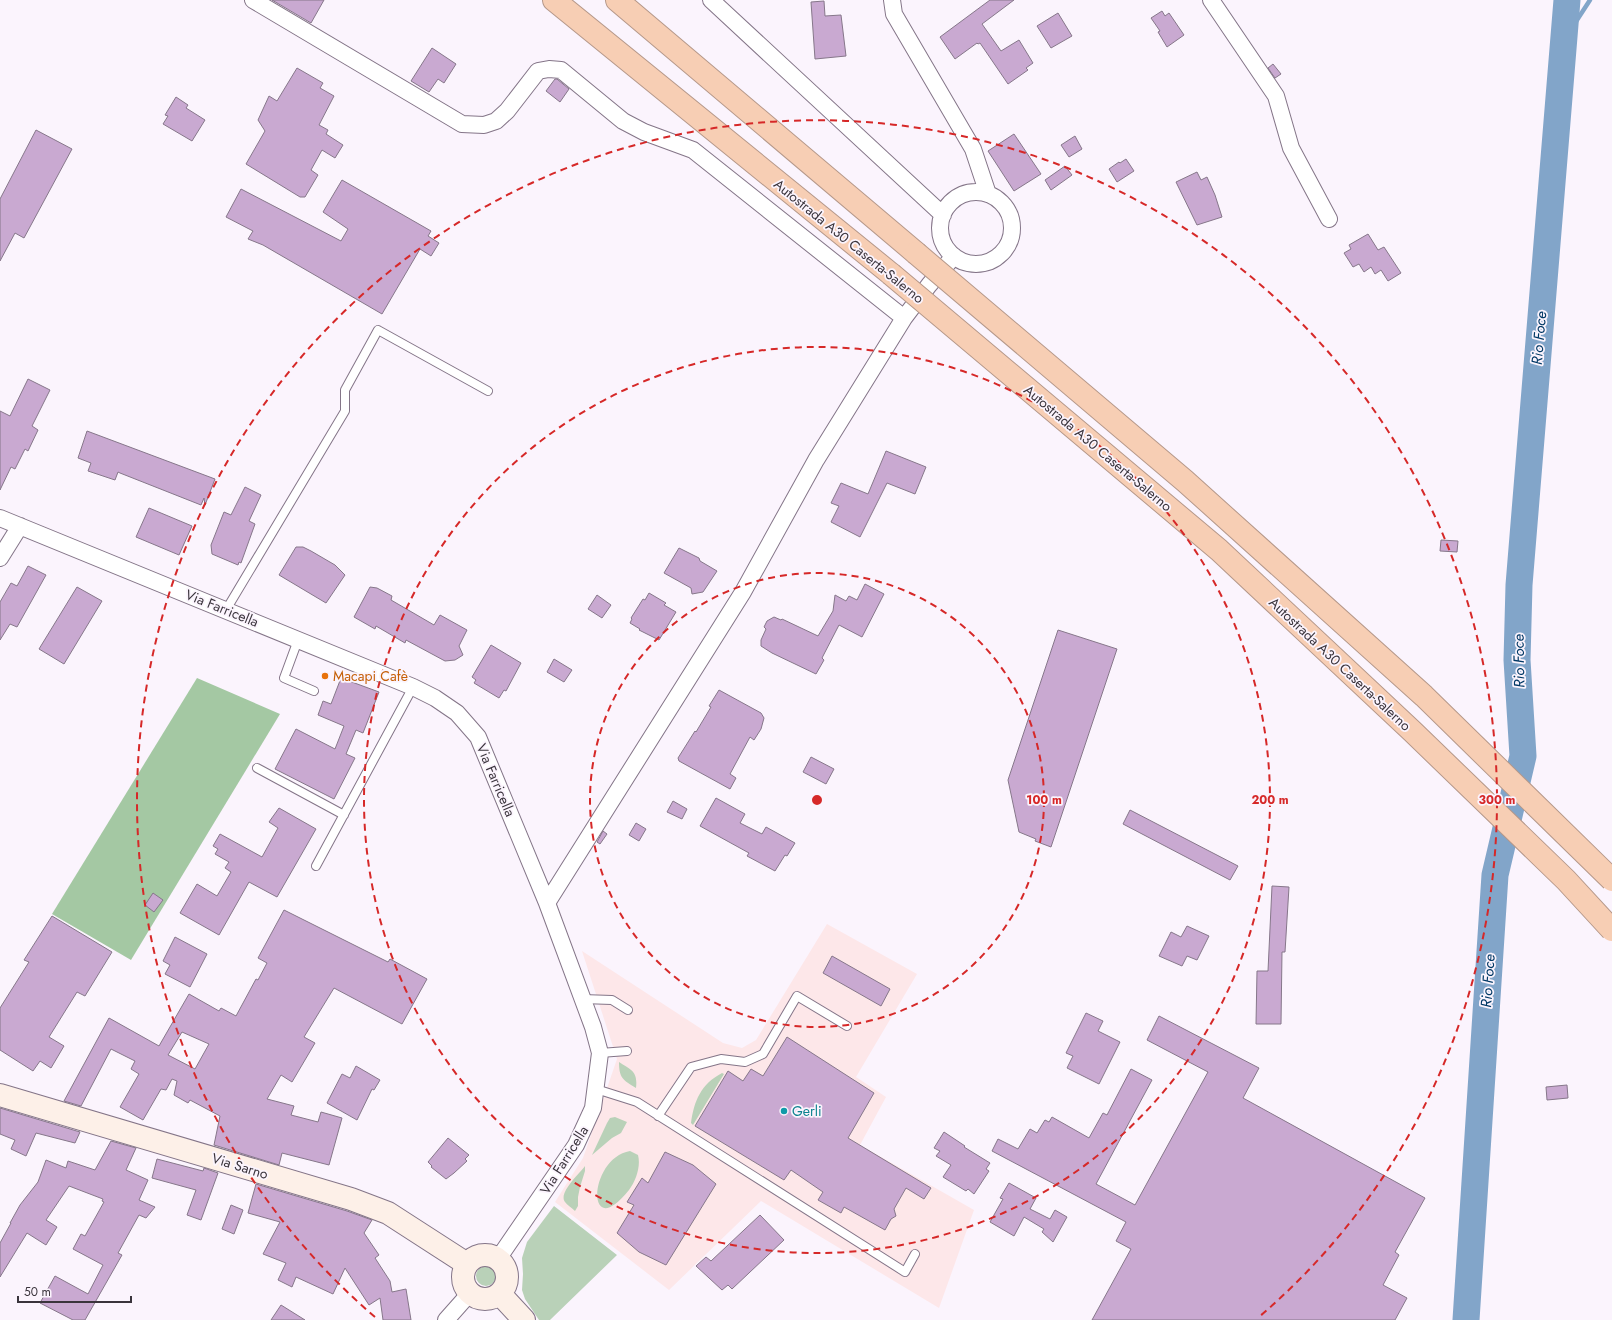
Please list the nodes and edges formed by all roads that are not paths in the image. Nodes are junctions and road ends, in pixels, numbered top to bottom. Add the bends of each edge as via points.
1 (253, 0) edge
2 (554, 0) edge
3 (617, 0) edge
4 (711, 0) edge
5 (892, 0) edge
6 (1212, 0) edge
7 (988, 194) junction
8 (943, 216) junction
9 (1329, 219) dead end
10 (954, 256) junction
11 (904, 318) junction
12 (488, 391) dead end
13 (0, 518) edge
14 (20, 526) junction
15 (0, 558) edge
16 (226, 610) junction
17 (298, 640) junction
18 (413, 687) junction
19 (314, 691) dead end
20 (256, 768) dead end
21 (344, 815) junction
22 (316, 866) dead end
23 (1612, 880) edge
24 (547, 903) junction
25 (1612, 930) edge
26 (582, 999) junction
27 (628, 1010) dead end
28 (847, 1026) dead end
29 (627, 1051) dead end
30 (600, 1053) junction
31 (596, 1089) junction
32 (0, 1095) edge
33 (658, 1116) junction
34 (915, 1254) dead end
35 (498, 1259) junction
36 (467, 1264) junction
37 (470, 1293) junction
38 (500, 1294) junction
39 (446, 1320) edge
40 (524, 1320) edge

1 - 11 street via 462,124 484,125 496,121 538,72 548,69 561,70 623,120 644,132 693,150
2 - 25 highway, Autostrada A30 Caserta-Salerno, bridge via 891,274 1219,550 1412,731 1566,880
3 - 23 highway, bridge via 1185,481 1438,709
4 - 8 street
5 - 7 street via 894,14 973,149
6 - 9 street via 1276,96 1291,148
7 - 8 street via 966,194 948,206
7 - 10 street via 1007,209 1012,220 1009,244 1002,254 992,261 980,264 968,264
8 - 10 street via 940,228 942,240
10 - 11 street
11 - 24 street via 816,460 743,592
12 - 16 lane via 378,330 345,390 345,411
13 - 14 street, Via Farricella
14 - 15 street
14 - 16 street, Via Farricella
16 - 17 street, Via Farricella
17 - 18 street, Via Farricella
17 - 19 lane via 284,678
18 - 21 lane
18 - 24 street, Via Farricella via 457,713 478,737
20 - 21 lane
21 - 22 lane
24 - 26 street, Via Farricella
26 - 27 lane via 612,1000
26 - 30 street, Via Farricella
28 - 33 lane via 797,996 763,1054 745,1062 721,1059 691,1067
29 - 30 lane
30 - 31 street, Via Farricella
31 - 33 lane via 637,1102
31 - 35 street, Via Farricella via 594,1108 576,1145
32 - 36 main road, Via Sarno via 351,1199 388,1213
33 - 34 lane via 905,1272
35 - 36 main road via 485,1255 472,1259
35 - 38 main road via 503,1264 507,1276
36 - 37 main road via 463,1276
37 - 38 main road via 481,1299
37 - 39 street
38 - 40 main road

